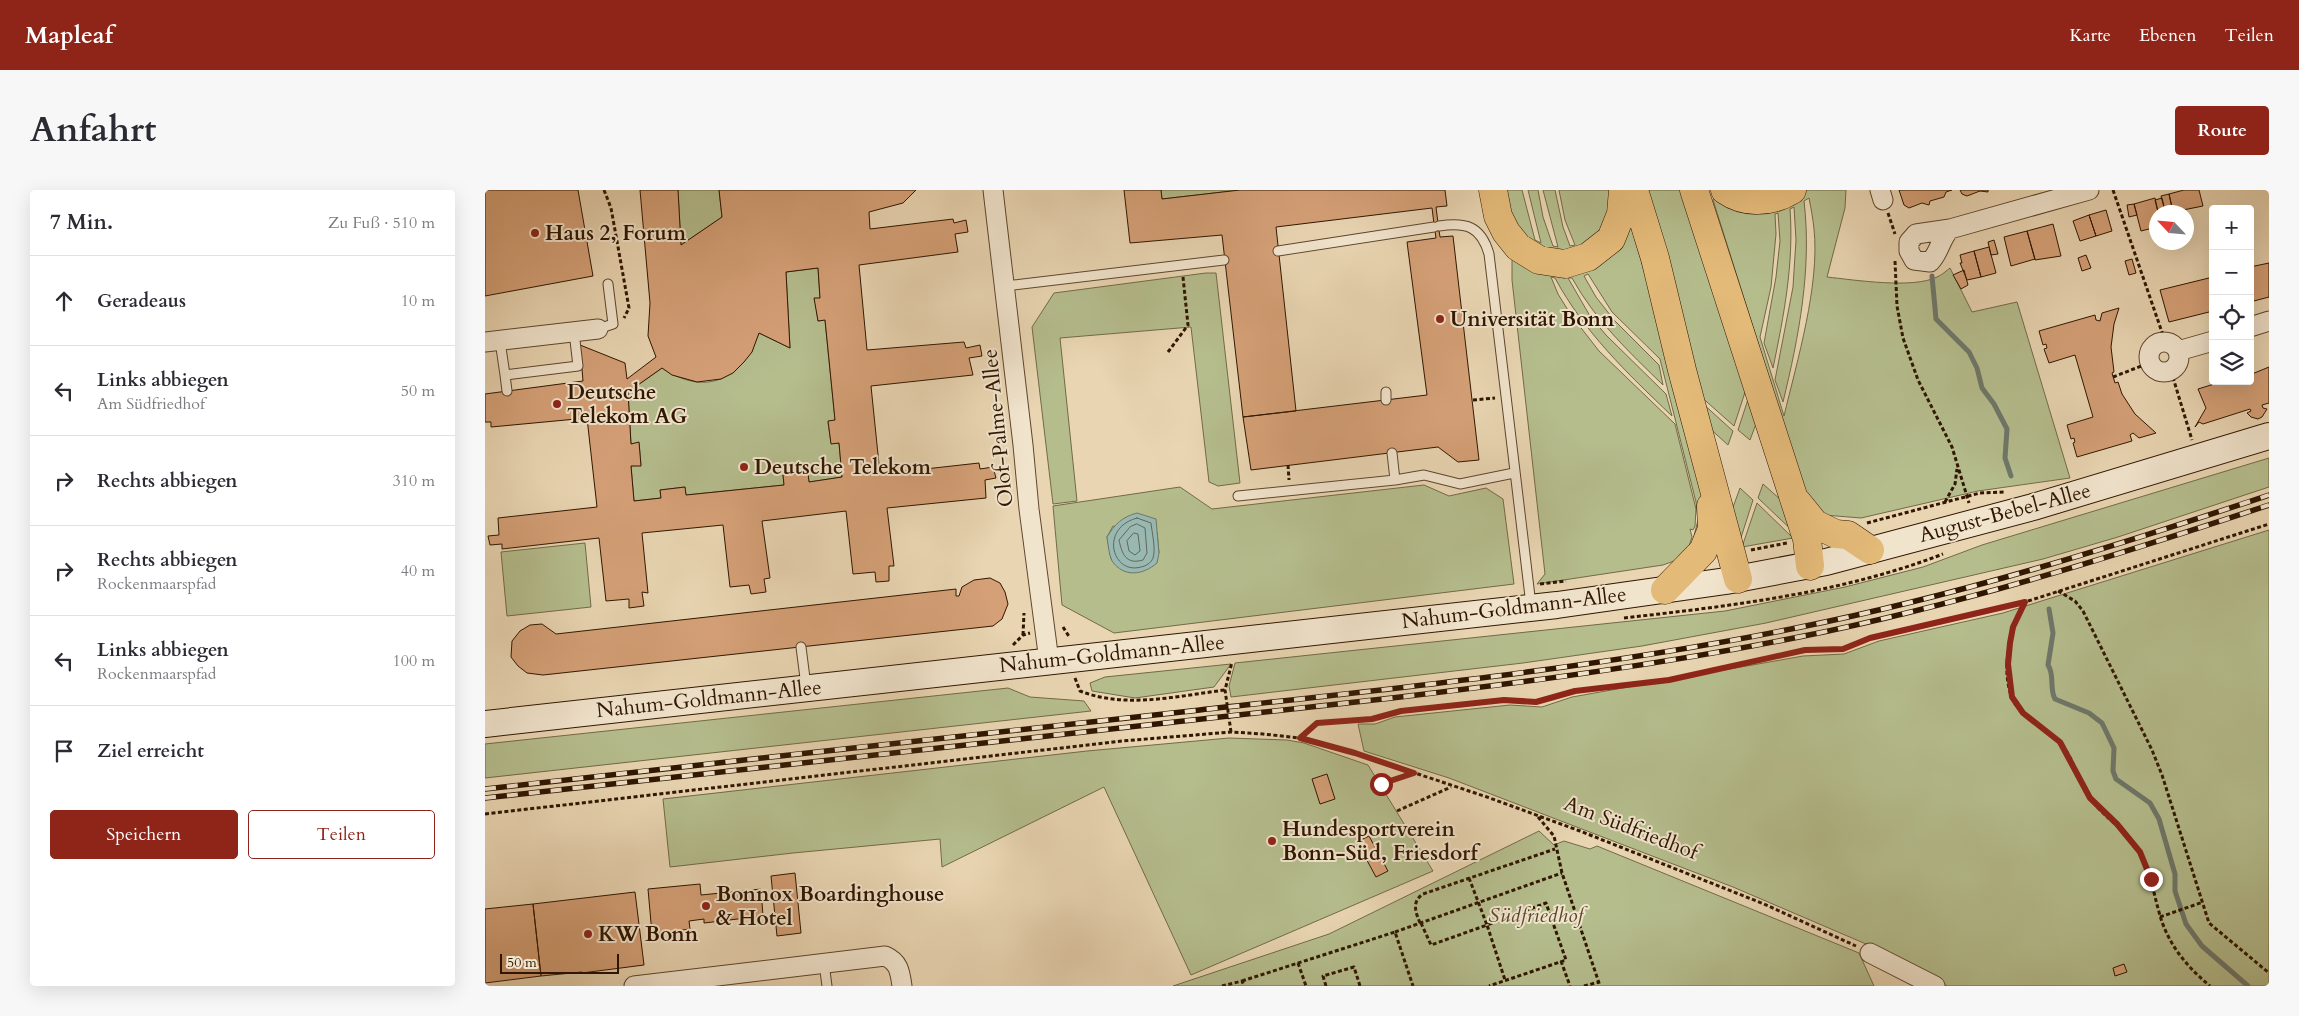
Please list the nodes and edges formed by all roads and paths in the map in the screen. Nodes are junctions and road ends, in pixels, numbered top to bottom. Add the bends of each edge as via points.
1 (604, 190) edge
2 (993, 190) edge
3 (1493, 190) edge
4 (1623, 190) edge
5 (1633, 190) edge
6 (1694, 190) edge
7 (1725, 190) edge
8 (1792, 190) edge
9 (2089, 190) edge
10 (2113, 190) edge
11 (1881, 195) edge
12 (1950, 229) dead end
13 (1896, 241) dead end
14 (1278, 251) dead end
15 (1897, 255) dead end
16 (1224, 260) dead end
17 (1182, 266) junction
18 (608, 284) dead end
19 (1005, 286) junction
20 (2269, 321) edge
21 (605, 326) junction
22 (2254, 327) edge
23 (575, 332) junction
24 (2209, 341) edge
25 (493, 342) edge
26 (2172, 346) junction
27 (1168, 352) dead end
28 (2149, 363) junction
29 (2171, 371) junction
30 (505, 375) junction
31 (2113, 378) dead end
32 (507, 391) dead end
33 (1484, 399) dead end
34 (1473, 400) dead end
35 (2269, 436) edge
36 (1392, 453) dead end
37 (2197, 457) junction
38 (1958, 466) junction
39 (1514, 474) junction
40 (1709, 474) junction
41 (1395, 480) junction
42 (1238, 496) dead end
43 (1967, 497) dead end
44 (1794, 498) junction
45 (1945, 502) dead end
46 (2269, 524) edge
47 (1870, 550) junction
48 (1811, 566) junction
49 (1738, 579) junction
50 (1571, 580) dead end
51 (1832, 586) dead end
52 (1665, 590) junction
53 (2058, 591) junction
54 (1530, 597) junction
55 (2025, 602) junction
56 (1735, 606) dead end
57 (801, 647) dead end
58 (1049, 661) junction
59 (1233, 661) dead end
60 (1075, 680) dead end
61 (807, 688) junction
62 (1225, 690) junction
63 (485, 724) edge
64 (1231, 732) junction
65 (1300, 738) junction
66 (1414, 773) junction
67 (1381, 784) dead end
68 (1452, 787) junction
69 (1397, 811) dead end
70 (485, 814) edge
71 (1537, 816) junction
72 (1555, 848) junction
73 (1562, 873) junction
74 (1469, 878) junction
75 (1479, 902) junction
76 (2203, 902) junction
77 (2160, 917) junction
78 (1421, 923) junction
79 (1487, 925) junction
80 (1395, 932) junction
81 (1870, 953) joint
82 (1561, 961) junction
83 (824, 963) junction
84 (1298, 963) junction
85 (2269, 973) edge
86 (1505, 980) junction
87 (1242, 981) junction
88 (672, 984) edge
89 (1599, 984) edge
90 (634, 986) edge
91 (827, 986) edge
92 (902, 986) edge
93 (1222, 986) edge
94 (1244, 986) edge
95 (1306, 986) edge
96 (1326, 986) edge
97 (1360, 986) edge
98 (1413, 986) edge
99 (1489, 986) edge
100 (1570, 986) edge
101 (1584, 986) edge
102 (1935, 986) edge
103 (2210, 986) edge

1 - 21 path via 611,208 629,308 626,316
2 - 19 street, Olof-Palme-Allee
3 - 4 highway via 1498,216 1518,247 1539,260 1565,264 1588,257 1611,239 1621,214
5 - 40 highway via 1655,258
6 - 44 highway
7 - 8 highway via 1755,201 1781,197
9 - 12 street
10 - 26 path
11 - 13 path
14 - 39 lane via 1437,226 1465,226 1485,238
15 - 38 path via 1897,306 1903,338 1918,380 1945,430
16 - 17 lane
17 - 19 lane
17 - 27 path via 1188,324
18 - 21 lane
19 - 58 street, Olof-Palme-Allee
20 - 22 street
21 - 23 street
23 - 25 street
23 - 30 lane via 577,366
24 - 26 street
25 - 30 lane
26 - 28 street via 2153,346
26 - 29 street via 2179,362
28 - 29 street via 2158,371
28 - 31 path
29 - 37 path
30 - 32 lane
33 - 34 path
35 - 37 main road, August-Bebel-Allee
36 - 41 lane
37 - 47 main road, August-Bebel-Allee via 2033,507
38 - 43 path
38 - 45 path via 1955,484
39 - 41 lane via 1460,484 1424,475
39 - 54 lane
40 - 49 highway
40 - 52 highway via 1712,529 1703,551
41 - 42 lane
44 - 47 highway via 1815,524 1837,534 1849,535
44 - 48 highway via 1807,539
46 - 53 path
47 - 48 main road, August-Bebel-Allee
48 - 49 main road, August-Bebel-Allee
49 - 52 main road, Nahum-Goldmann-Allee
50 - 54 path
51 - 56 path
52 - 54 main road, Nahum-Goldmann-Allee
53 - 55 path
53 - 76 path via 2075,601 2083,611 2143,729 2163,775
54 - 58 main road, Nahum-Goldmann-Allee
55 - 65 path via 1870,638 1843,649 1805,650 1669,680 1575,691 1536,702 1504,700 1401,711 1372,719 1317,723
55 - 77 path via 2013,627 2010,643 2008,664 2012,697 2023,713 2060,742 2090,798 2140,852 2151,879
57 - 61 lane
58 - 61 main road, Nahum-Goldmann-Allee
59 - 62 path
60 - 62 path via 1080,691 1099,698 1126,701
61 - 63 main road, Nahum-Goldmann-Allee
62 - 64 path
64 - 65 path, Am Südfriedhof
64 - 70 path, Am Südfriedhof via 1122,741
65 - 66 path, Am Südfriedhof
66 - 67 path
66 - 68 path, Am Südfriedhof
68 - 69 path
68 - 71 path, Am Südfriedhof
71 - 72 path via 1554,836
71 - 81 path, Am Südfriedhof via 1764,904
72 - 73 path
72 - 74 path
73 - 75 path
73 - 89 path
74 - 75 path
74 - 78 path via 1418,898 1415,907
75 - 78 path
75 - 79 path
76 - 77 path
76 - 85 path via 2209,923 2215,930
77 - 103 path via 2181,957
78 - 79 path via 1431,945
78 - 80 path
79 - 82 path via 1546,904 1566,960
79 - 86 path
80 - 84 path
80 - 98 path
81 - 102 street
82 - 86 path
82 - 100 path
83 - 88 street
83 - 91 lane
83 - 92 street via 885,956 897,964
84 - 87 path
84 - 95 path
86 - 99 path
87 - 93 path
87 - 94 path
88 - 90 street
89 - 101 path
96 - 97 path via 1323,976 1354,967

